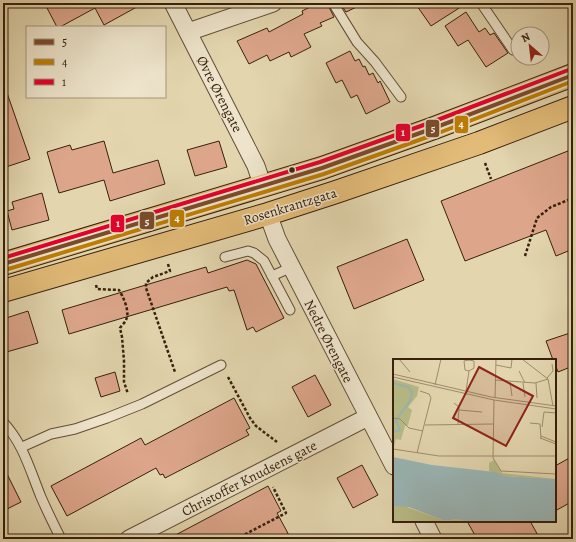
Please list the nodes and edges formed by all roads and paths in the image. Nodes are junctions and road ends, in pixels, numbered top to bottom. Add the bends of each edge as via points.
1 (173, 3) edge
2 (273, 3) edge
3 (333, 3) edge
4 (481, 3) edge
5 (188, 32) junction
6 (510, 47) edge
7 (573, 75) edge
8 (401, 97) dead end
9 (573, 107) edge
10 (483, 159) dead end
11 (491, 179) dead end
12 (263, 187) junction
13 (573, 198) edge
14 (268, 214) junction
15 (525, 256) dead end
16 (225, 257) dead end
17 (166, 258) dead end
18 (3, 264) edge
19 (292, 267) junction
20 (272, 276) junction
21 (94, 280) dead end
22 (3, 291) edge
23 (290, 310) dead end
24 (221, 364) joint
25 (180, 386) junction
26 (133, 408) junction
27 (368, 417) junction
28 (3, 422) edge
29 (22, 447) junction
30 (292, 456) junction
31 (393, 464) edge
32 (264, 470) junction
33 (424, 522) edge
34 (61, 539) edge
35 (129, 539) edge
36 (236, 539) edge
37 (433, 539) edge

1 - 5 street, Øvre Ørengate
2 - 5 street
3 - 8 lane via 357,42
4 - 6 lane
5 - 12 street, Øvre Ørengate via 256,166
7 - 12 main road, Rosenkrantzgata via 322,168
9 - 14 main road, Rosenkrantzgata via 394,173
10 - 11 path
12 - 18 main road, Rosenkrantzgata
13 - 15 path via 551,207 537,218
14 - 19 street, Nedre Ørengate via 277,239
14 - 22 main road, Rosenkrantzgata
16 - 20 lane via 248,251 254,253 264,261
17 - 25 path via 170,270 153,277 146,283 146,288
19 - 20 lane
19 - 27 street, Nedre Ørengate
20 - 23 lane
21 - 26 path via 97,288 119,290 122,294 127,313 126,321 120,328 124,382
24 - 25 lane
24 - 30 path via 256,426
25 - 26 lane
26 - 29 lane via 75,429 51,434
27 - 30 street, Christoffer Knudsens gate
27 - 31 street, Nedre Ørengate
28 - 29 lane
29 - 34 lane via 41,497
30 - 32 street, Christoffer Knudsens gate
32 - 35 street, Christoffer Knudsens gate
32 - 36 path via 286,513
33 - 37 street

